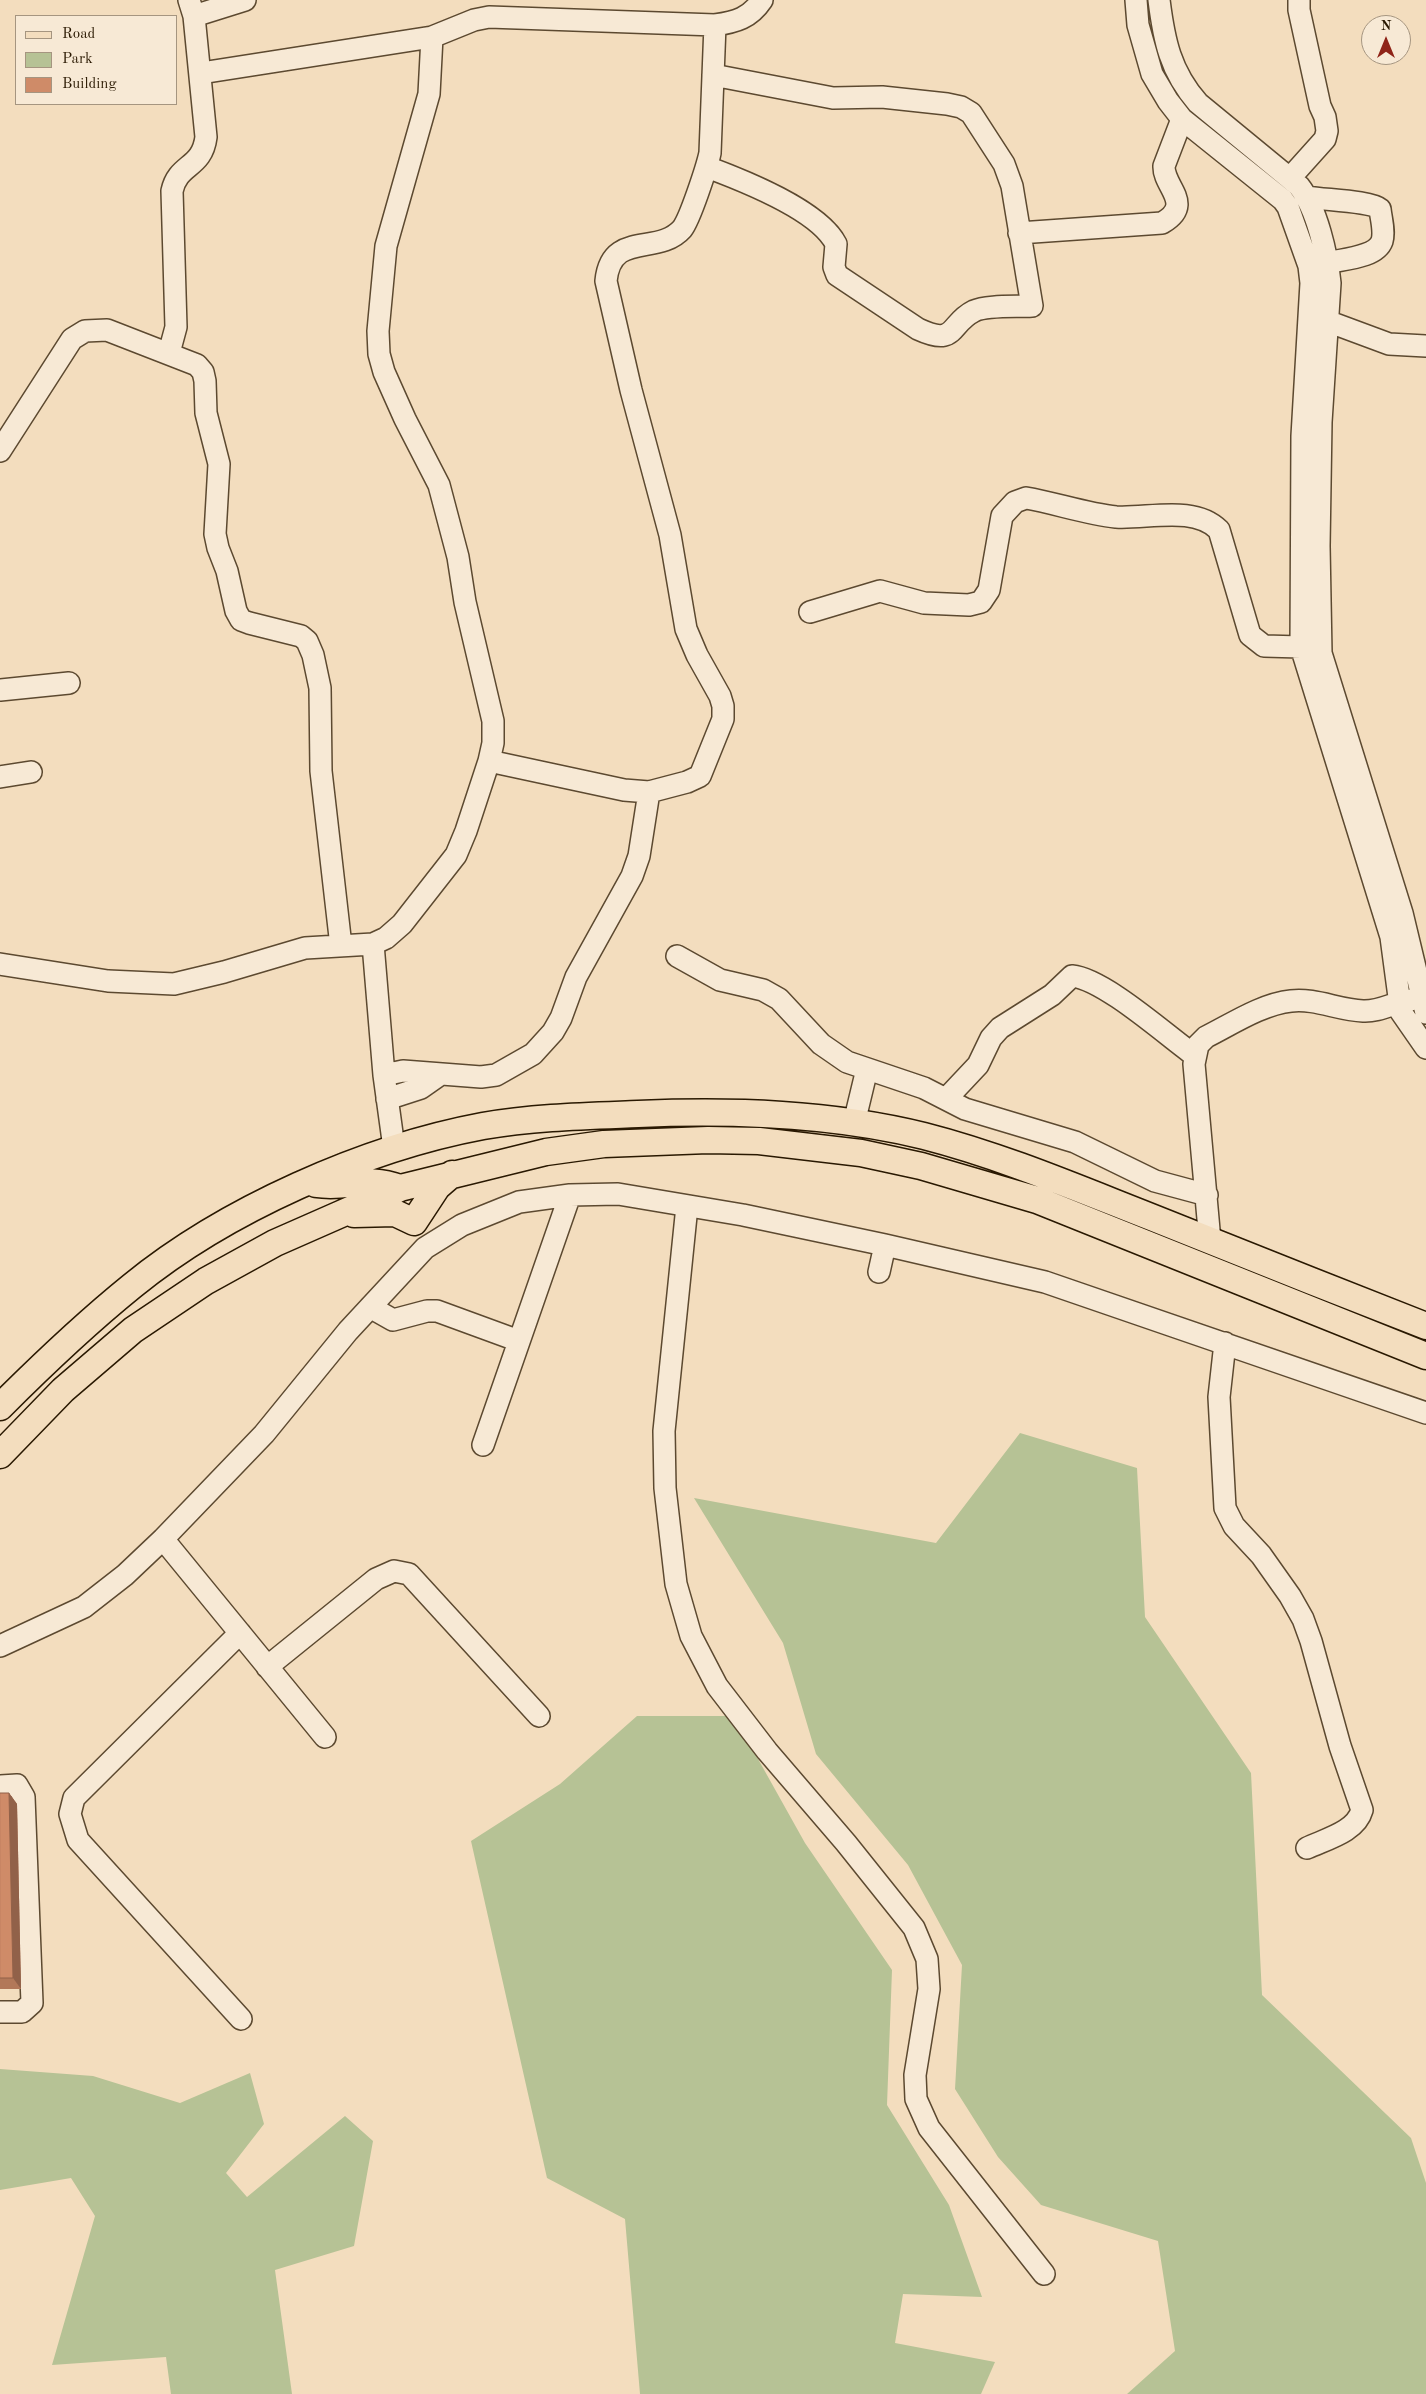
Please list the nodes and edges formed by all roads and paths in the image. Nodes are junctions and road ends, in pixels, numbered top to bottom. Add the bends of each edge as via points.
1 (246, 0) edge
2 (762, 0) edge
3 (1136, 0) edge
4 (1159, 0) edge
5 (1299, 0) edge
6 (192, 8) edge
7 (715, 25) junction
8 (432, 37) junction
9 (201, 73) junction
10 (712, 75) junction
11 (1182, 120) junction
12 (707, 167) junction
13 (1290, 178) junction
14 (1308, 197) junction
15 (1019, 233) junction
16 (1328, 263) junction
17 (1328, 321) junction
18 (1426, 346) edge
19 (169, 353) junction
20 (0, 451) edge
21 (810, 612) dead end
22 (1301, 647) junction
23 (68, 683) dead end
24 (0, 690) edge
25 (489, 761) junction
26 (31, 772) dead end
27 (0, 777) edge
28 (649, 792) junction
29 (373, 944) junction
30 (341, 946) junction
31 (677, 956) dead end
32 (0, 964) edge
33 (1398, 1002) junction
34 (1424, 1004) edge
35 (1426, 1048) edge
36 (1194, 1055) junction
37 (868, 1069) junction
38 (441, 1074) junction
39 (384, 1075) junction
40 (946, 1098) junction
41 (387, 1099) junction
42 (854, 1122) junction
43 (394, 1148) junction
44 (452, 1174) junction
45 (308, 1182) junction
46 (400, 1188) junction
47 (570, 1195) junction
48 (1207, 1195) junction
49 (687, 1206) junction
50 (336, 1214) junction
51 (414, 1222) junction
52 (1210, 1241) junction
53 (885, 1245) junction
54 (425, 1248) junction
55 (879, 1272) dead end
56 (370, 1308) junction
57 (1426, 1326) edge
58 (519, 1341) junction
59 (1224, 1342) junction
60 (1426, 1356) edge
61 (0, 1407) edge
62 (1426, 1413) edge
63 (483, 1445) dead end
64 (0, 1454) edge
65 (163, 1539) junction
66 (240, 1633) junction
67 (0, 1646) edge
68 (267, 1667) junction
69 (539, 1716) dead end
70 (325, 1737) dead end
71 (0, 1786) edge
72 (1307, 1848) dead end
73 (0, 2012) edge
74 (242, 2019) dead end
75 (1044, 2274) dead end

1 - 6 street
2 - 7 street via 744,18
3 - 11 street via 1138,25 1152,74
4 - 13 street via 1170,59 1185,88 1198,103
5 - 13 street via 1328,132
6 - 9 street
7 - 8 street via 489,17
7 - 10 street
8 - 9 street
8 - 25 street via 429,94 386,246 379,354 405,419 439,485 456,548 464,602 493,721
9 - 19 street via 204,148 199,159 179,174 172,191 176,327
10 - 12 street
10 - 15 street via 833,98 893,98 961,106 976,119 1004,164 1012,186
11 - 15 street via 1163,174 1177,199 1170,218 1162,223
11 - 22 street via 1283,200 1309,266 1311,284 1302,445
12 - 15 street via 766,190 822,226 836,244 834,267 837,275 929,334 942,336 952,332 973,312 981,309 1032,306
12 - 28 street via 683,228 665,239 627,248 607,267 606,281 631,390 670,535 686,629 723,706 723,719 700,776
13 - 14 street
14 - 16 street
14 - 16 street via 1364,202 1375,204 1380,209 1383,233 1376,249
16 - 17 street
17 - 18 street via 1389,344
17 - 34 street via 1321,432 1321,653 1402,913
19 - 20 street via 106,330 85,331 72,339
19 - 30 street via 197,365 205,382 206,413 219,464 215,534 236,611 241,620 301,636 313,655 320,688 321,771
21 - 22 street via 880,591 924,603 970,605 981,602 989,590 1002,516 1015,502 1026,498 1115,517 1194,516 1210,521 1219,530 1250,635 1264,646
22 - 33 street via 1391,937
23 - 24 street
25 - 28 street via 624,790
25 - 29 street via 456,855 402,924
26 - 27 street
28 - 38 street via 639,856 632,876 576,977 553,1032 533,1054 496,1076
29 - 30 street
29 - 39 street
30 - 32 street via 304,948 174,984 116,982
31 - 37 street via 720,980 763,990 779,999 821,1044 847,1062
33 - 34 street
33 - 35 street via 1401,1012
33 - 36 street via 1365,1012 1306,1000 1274,1004 1206,1037
36 - 40 street via 1099,986 1072,976 1052,995 1000,1028 991,1038 978,1065
36 - 48 street
37 - 40 street
37 - 42 street
38 - 39 street via 403,1071
38 - 41 street via 421,1088
39 - 41 street
40 - 48 street via 965,1109 1075,1142 1155,1181
41 - 43 street
42 - 43 main road via 769,1113 702,1111 555,1118 483,1126
42 - 52 main road via 923,1136 970,1150 1060,1181
43 - 45 main road
44 - 46 main road
44 - 51 main road via 437,1187
44 - 60 main road via 546,1152 613,1144 759,1141 861,1153 921,1166 1037,1200
45 - 46 main road via 331,1186 365,1181
45 - 61 main road via 270,1199 192,1243 134,1284 59,1348
46 - 50 main road
46 - 51 street
47 - 49 street via 618,1194
47 - 54 street via 519,1202 462,1225
47 - 58 street
48 - 52 street
49 - 53 street
49 - 75 street via 664,1431 665,1488 675,1576 691,1636 717,1686 914,1928 927,1959 929,1989 915,2075 916,2099 929,2128
50 - 51 main road via 396,1213
50 - 64 main road via 206,1281 134,1330 63,1390
51 - 54 street
52 - 57 main road
53 - 55 street
53 - 59 street via 1045,1282
54 - 56 street
56 - 58 street via 393,1320 437,1311
56 - 65 street via 264,1434
58 - 63 street
59 - 62 street
59 - 72 street via 1219,1397 1224,1508 1234,1526 1261,1555 1303,1619 1362,1810 1353,1826
65 - 66 street
65 - 67 street via 84,1607
66 - 68 street
66 - 74 street via 74,1798 70,1814 78,1840
68 - 69 street via 376,1579 394,1571 409,1574
68 - 70 street
71 - 73 street via 17,1785 24,1797 32,2003 22,2012

